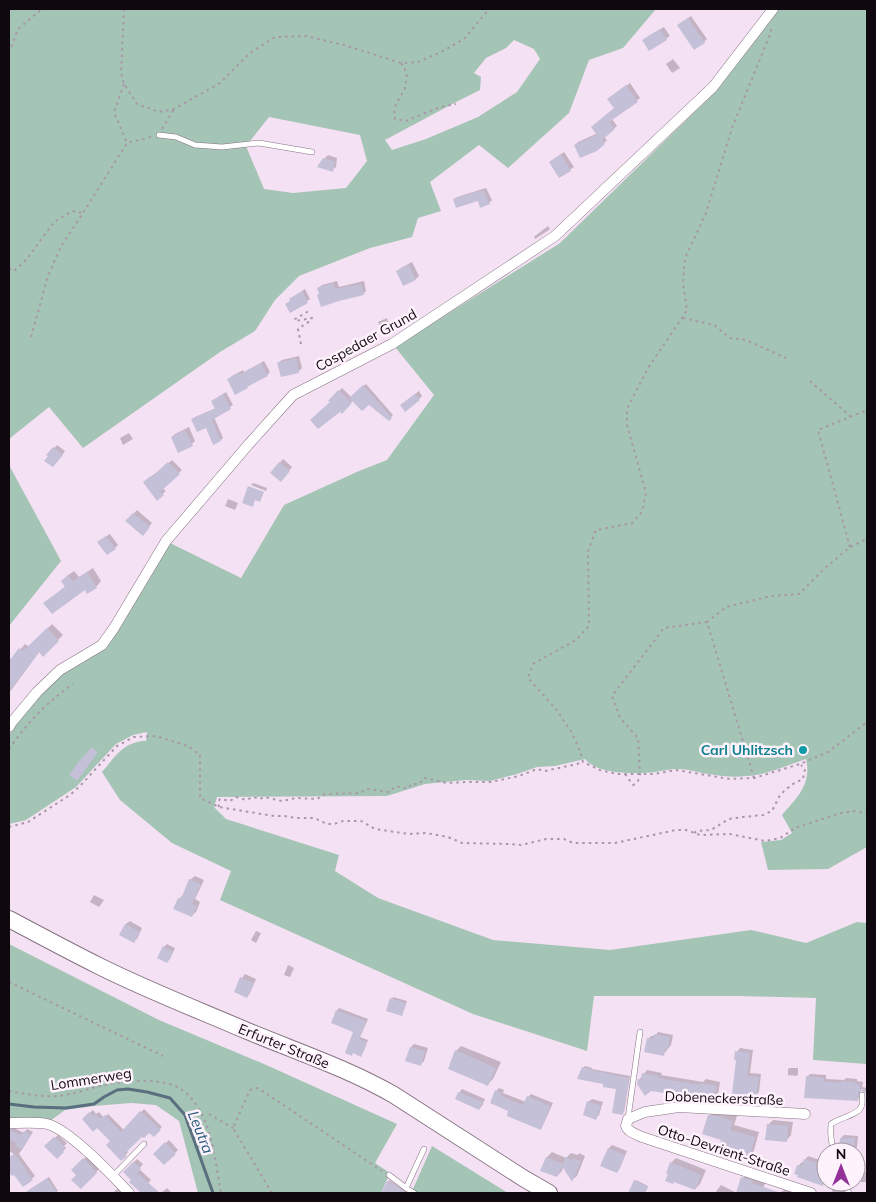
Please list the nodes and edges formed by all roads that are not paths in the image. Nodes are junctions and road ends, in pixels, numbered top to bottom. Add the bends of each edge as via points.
1 (770, 13) edge
2 (158, 135) road end
3 (312, 152) dead end
4 (9, 727) edge
5 (9, 919) edge
6 (640, 1032) dead end
7 (862, 1094) dead end
8 (805, 1114) dead end
9 (628, 1119) junction
10 (9, 1123) edge
11 (831, 1142) edge
12 (144, 1144) dead end
13 (424, 1149) dead end
14 (389, 1175) road end
15 (113, 1176) junction
16 (406, 1188) junction
17 (129, 1193) edge
18 (414, 1193) edge
19 (549, 1193) edge
20 (811, 1193) edge

1 - 4 street, Cospedaer Grund via 713,87 555,236 392,344 293,395 166,541 102,645 60,670
2 - 3 lane via 176,137 195,145 222,147 259,143
5 - 19 main road, Erfurter Straße via 137,984 374,1083
6 - 9 lane
7 - 11 lane via 858,1112 832,1124
8 - 9 street, Dobeneckerstraße via 679,1107 645,1112
9 - 20 street, Otto-Devrient-Straße via 627,1129 642,1137
10 - 15 street via 47,1124 63,1131
12 - 15 lane
13 - 16 lane
14 - 16 lane
15 - 17 street
16 - 18 lane

